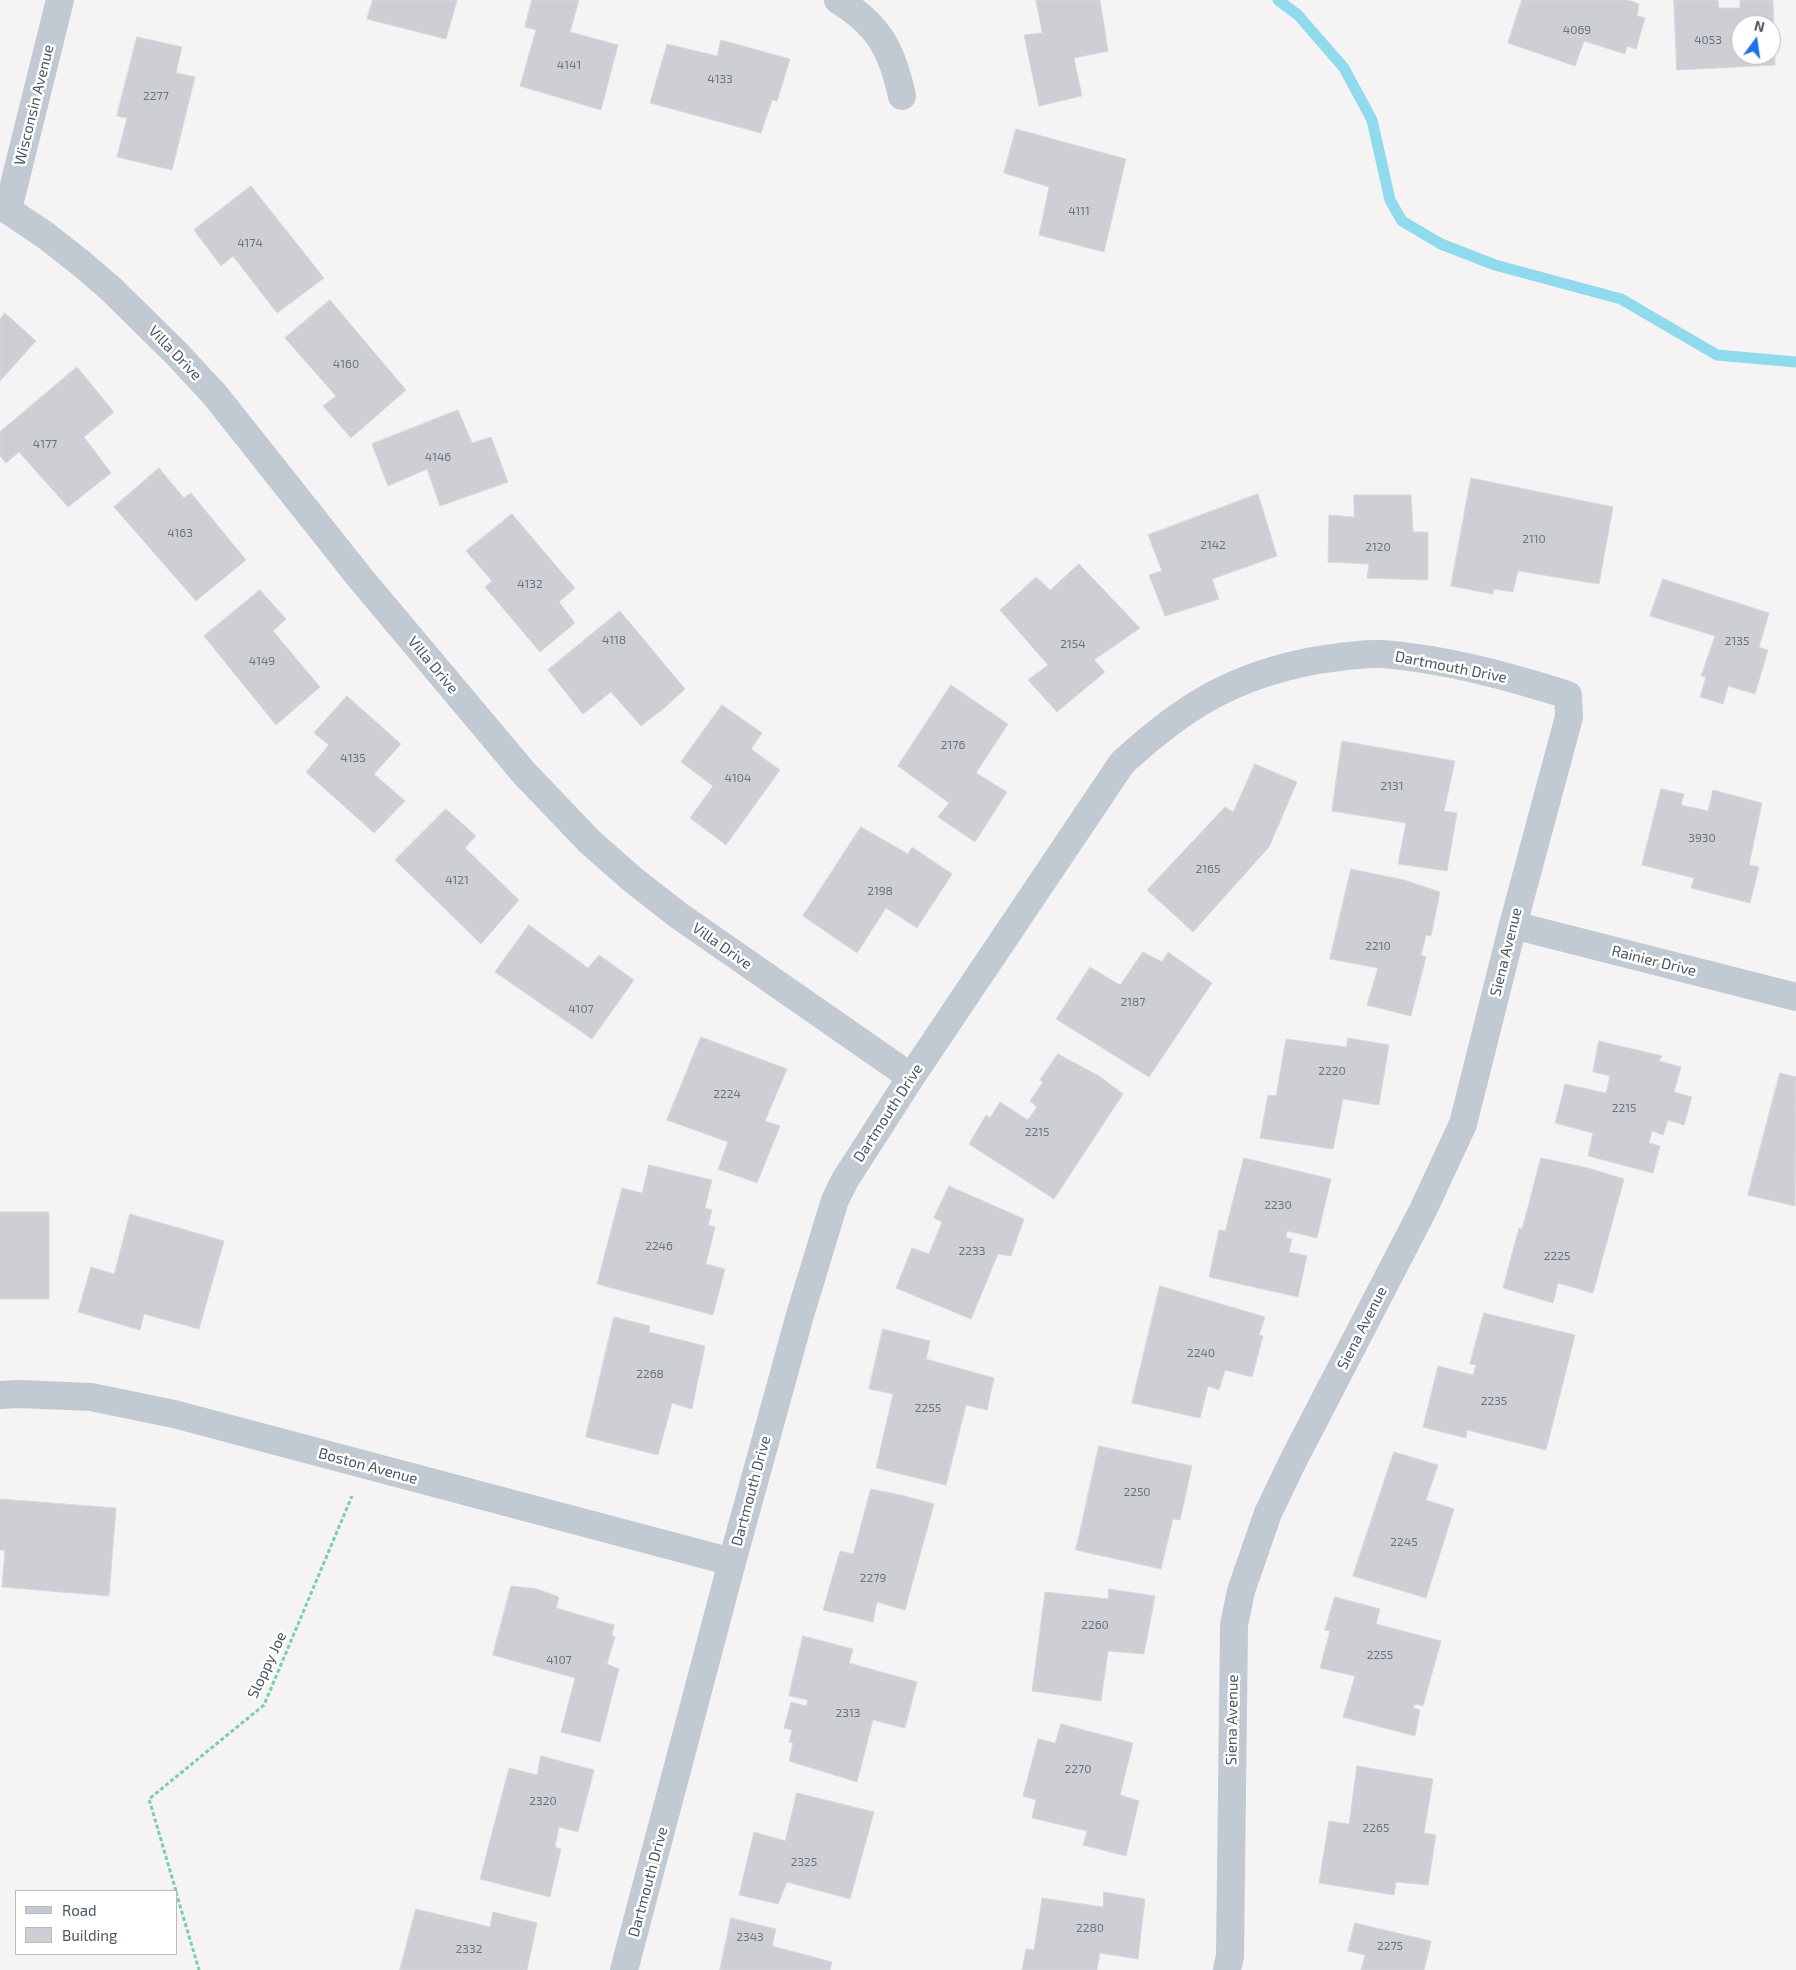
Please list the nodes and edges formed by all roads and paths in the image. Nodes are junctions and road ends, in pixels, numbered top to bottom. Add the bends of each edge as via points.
1 (60, 0) edge
2 (838, 0) edge
3 (902, 96) dead end
4 (4, 207) edge
5 (1568, 695) joint
6 (1513, 925) junction
7 (1796, 997) edge
8 (911, 1077) junction
9 (0, 1395) edge
10 (365, 1465) junction
11 (732, 1562) junction
12 (175, 1890) edge
13 (178, 1899) edge
14 (199, 1970) edge
15 (624, 1970) edge
16 (1227, 1970) edge

1 - 4 street, Wisconsin Avenue
2 - 3 street via 864,18 878,34 890,53
4 - 8 street, Villa Drive via 82,264 176,353 215,396 361,579 524,772 590,842 678,915
5 - 6 street, Siena Avenue via 1569,717
5 - 8 street, Dartmouth Drive via 1473,668 1380,654 1284,666 1200,701 1149,738 1122,763
6 - 7 street, Rainier Drive
6 - 16 street, Siena Avenue via 1463,1124 1419,1218 1272,1504 1241,1591 1234,1625 1230,1956
8 - 11 street, Dartmouth Drive via 835,1200
9 - 10 street, Boston Avenue via 61,1395 124,1403
10 - 11 street, Boston Avenue
10 - 12 path, Sloppy Joe via 264,1705 149,1799
11 - 15 street, Dartmouth Drive
13 - 14 path, Sloppy Joe

